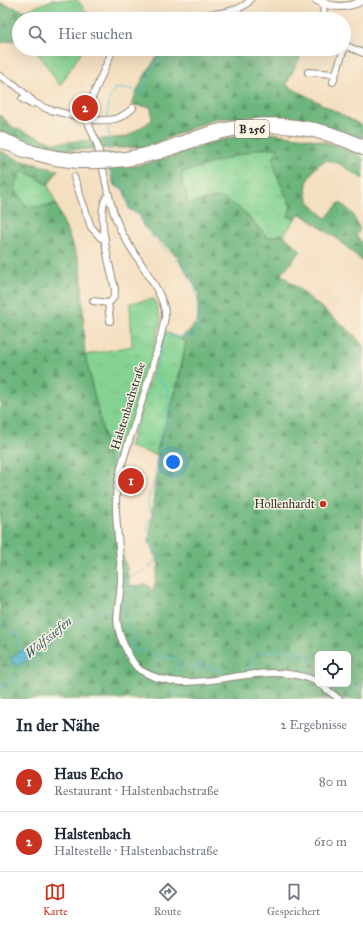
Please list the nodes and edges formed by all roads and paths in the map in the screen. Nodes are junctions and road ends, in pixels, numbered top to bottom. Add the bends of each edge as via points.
1 (250, 0) edge
2 (363, 0) edge
3 (321, 1) edge
4 (220, 12) edge
5 (322, 12) edge
6 (351, 48) edge
7 (363, 53) edge
8 (109, 56) edge
9 (341, 56) edge
10 (308, 72) dead end
11 (335, 74) junction
12 (0, 76) edge
13 (334, 82) dead end
14 (22, 99) dead end
15 (35, 103) junction
16 (133, 108) dead end
17 (86, 118) junction
18 (0, 136) edge
19 (0, 143) edge
20 (363, 144) edge
21 (363, 151) edge
22 (158, 152) junction
23 (55, 158) junction
24 (74, 177) dead end
25 (109, 195) junction
26 (105, 238) junction
27 (93, 301) dead end
28 (108, 303) junction
29 (110, 321) dead end
30 (315, 682) edge
31 (214, 687) dead end
32 (324, 687) edge
33 (169, 688) dead end
34 (339, 699) edge

1 - 4 street via 248,4 236,10
2 - 3 main road via 343,7
3 - 5 street
6 - 7 street
8 - 17 street via 86,112
9 - 11 street
10 - 11 street
11 - 13 street
12 - 15 street via 15,85
14 - 15 street
15 - 17 street via 47,109
16 - 17 street via 125,116 114,121
17 - 25 street, Halstenbachstraße via 97,143
18 - 23 highway, B 256
19 - 23 highway, B 256 via 24,153
20 - 22 highway, B 256 via 316,128 287,123 260,123 222,128
21 - 22 highway, B 256 via 319,134 270,128 224,134
22 - 23 highway, B 256, bridge via 134,161 102,165
24 - 26 street via 91,227 101,238
25 - 26 street via 103,205
25 - 33 street, Halstenbachstraße via 122,232 165,309 117,486 121,577 116,620 122,642 138,670
26 - 28 street via 115,289 112,301
27 - 28 street
28 - 29 street
30 - 31 street via 293,674 273,674
32 - 34 street

